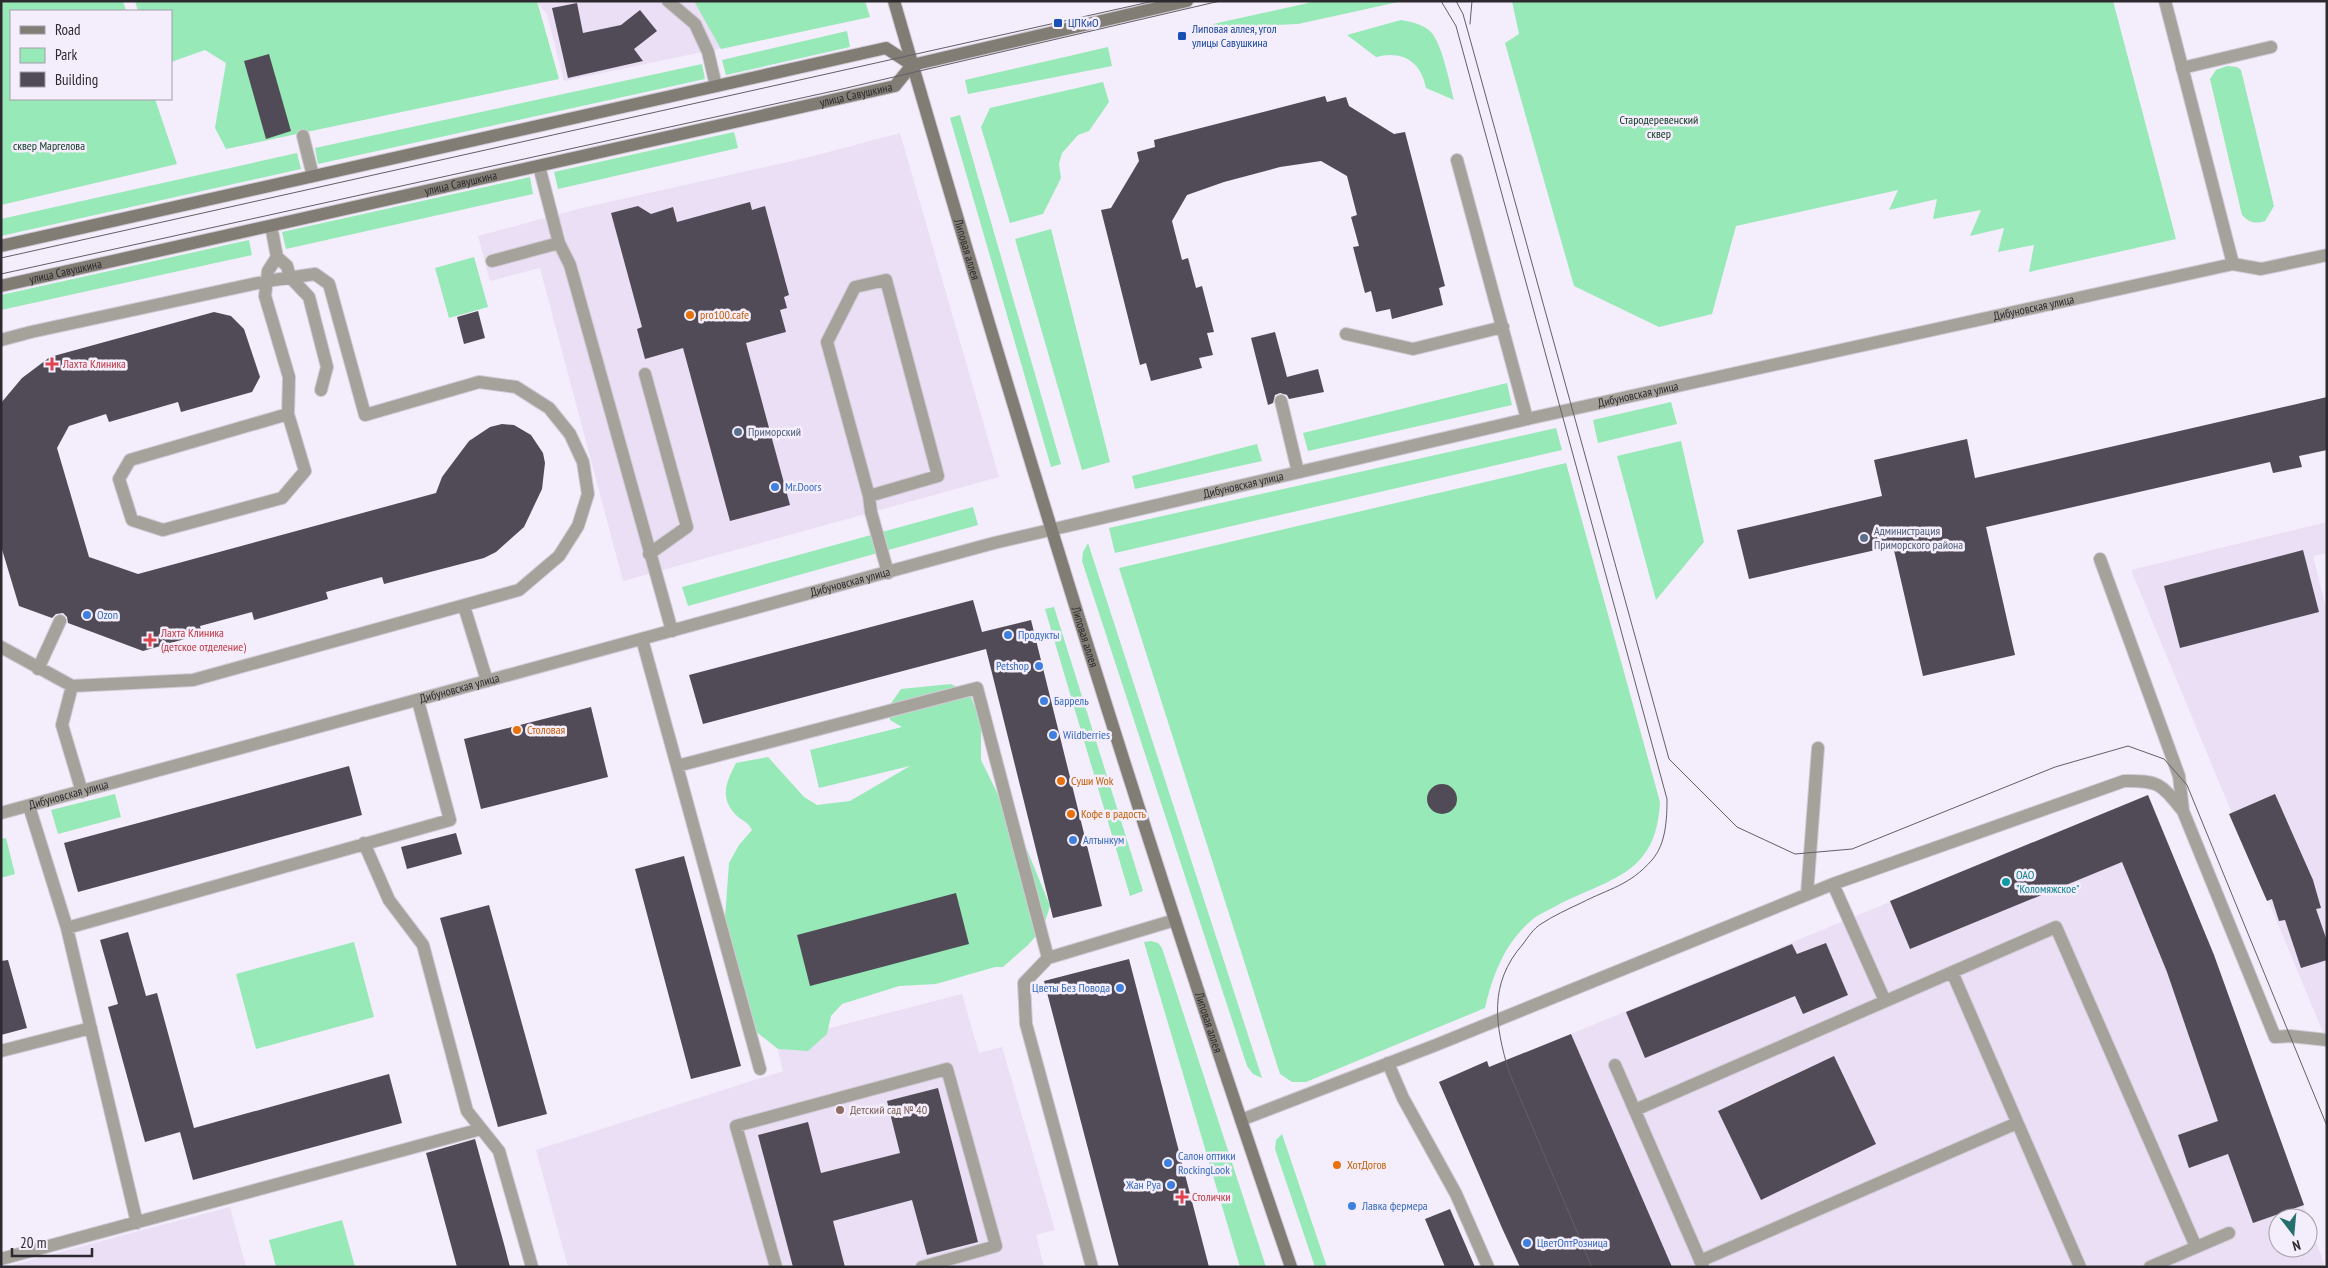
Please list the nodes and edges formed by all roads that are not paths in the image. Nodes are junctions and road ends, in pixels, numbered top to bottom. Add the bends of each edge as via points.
1 (668, 1) edge
2 (894, 1) edge
3 (1187, 1) edge
4 (2165, 1) edge
5 (2271, 48) dead end
6 (912, 65) junction
7 (2182, 68) junction
8 (716, 86) junction
9 (303, 136) dead end
10 (1457, 160) dead end
11 (539, 166) junction
12 (313, 176) junction
13 (271, 226) junction
14 (559, 244) junction
15 (1, 246) edge
16 (2327, 255) edge
17 (277, 257) junction
18 (492, 261) dead end
19 (2233, 264) junction
20 (290, 277) junction
21 (267, 281) junction
22 (1, 286) edge
23 (1503, 327) junction
24 (1346, 334) dead end
25 (1, 340) edge
26 (645, 374) dead end
27 (321, 390) dead end
28 (1281, 401) dead end
29 (288, 414) junction
30 (1527, 419) junction
31 (1298, 472) junction
32 (870, 496) junction
33 (1050, 530) junction
34 (649, 554) junction
35 (2100, 559) dead end
36 (888, 573) junction
37 (464, 606) junction
38 (60, 620) dead end
39 (672, 632) junction
40 (642, 639) junction
41 (1, 647) edge
42 (38, 669) junction
43 (487, 681) junction
44 (72, 686) junction
45 (418, 701) junction
46 (1818, 748) dead end
47 (677, 766) junction
48 (82, 792) junction
49 (29, 806) junction
50 (2183, 811) junction
51 (1, 813) edge
52 (364, 843) junction
53 (1833, 884) junction
54 (1807, 894) junction
55 (1175, 920) junction
56 (67, 928) junction
57 (1048, 958) junction
58 (1952, 972) junction
59 (1885, 1001) junction
60 (91, 1028) junction
61 (2327, 1040) edge
62 (1, 1051) edge
63 (1388, 1064) junction
64 (1615, 1065) dead end
65 (760, 1069) dead end
66 (1634, 1110) junction
67 (1241, 1120) junction
68 (2017, 1123) junction
69 (481, 1129) junction
70 (137, 1223) junction
71 (2229, 1233) dead end
72 (2196, 1247) junction
73 (1, 1260) edge
74 (1701, 1264) edge
75 (532, 1267) edge
76 (776, 1267) edge
77 (922, 1267) edge
78 (1092, 1267) edge
79 (1291, 1267) edge
80 (1488, 1267) edge
81 (2080, 1267) edge
82 (2150, 1267) edge

1 - 8 street via 695,24 708,52
2 - 6 main road, Липовая аллея
3 - 6 main road
4 - 7 street
5 - 7 street
6 - 8 main road via 886,48
6 - 11 main road, улица Савушкина via 895,86
6 - 33 main road, Липовая аллея
7 - 19 street
8 - 12 main road
9 - 12 street
10 - 23 street
11 - 13 main road, улица Савушкина
11 - 14 street
12 - 15 main road
13 - 17 street
13 - 22 main road, улица Савушкина
14 - 18 street
14 - 34 street via 570,265
16 - 19 street via 2261,270
17 - 20 street via 287,266
17 - 21 street via 268,271
19 - 30 street, Дибуновская улица
20 - 21 street
20 - 27 street via 309,298 327,367
20 - 37 street via 314,274 329,284 365,415 479,382 516,387 549,408 570,434 583,462 588,494 578,526 559,556 519,590
21 - 25 street
21 - 29 street via 265,296 289,377
23 - 24 street via 1413,349
23 - 30 street
26 - 34 street via 687,527
28 - 31 street
29 - 29 street via 305,471 282,498 163,530 132,520 119,479 130,460
30 - 31 street, Дибуновская улица
31 - 33 street, Дибуновская улица
32 - 32 street via 938,476 886,280 855,287 827,342
32 - 36 street via 871,512
33 - 36 street, Дибуновская улица
33 - 55 main road, Липовая аллея
34 - 39 street
35 - 50 street via 2179,776
36 - 39 street, Дибуновская улица
37 - 43 street
37 - 44 street via 193,680
38 - 42 street
39 - 40 street, Дибуновская улица
40 - 43 street, Дибуновская улица
40 - 47 street
41 - 42 street
42 - 44 street
43 - 45 street, Дибуновская улица
44 - 48 street via 62,725
45 - 48 street, Дибуновская улица
45 - 52 street via 450,820
46 - 54 street
47 - 57 street via 978,688
47 - 65 street
48 - 49 street, Дибуновская улица
49 - 51 street, Дибуновская улица
49 - 56 street
50 - 53 street via 2165,788 2149,780 2124,781
50 - 61 street via 2275,1037
52 - 56 street
52 - 69 street via 389,900 423,945 467,1111
53 - 54 street
53 - 59 street
54 - 63 street
55 - 57 street
55 - 67 main road, Липовая аллея
56 - 60 street
57 - 78 street via 1024,983 1026,1024
58 - 59 street
58 - 68 street
58 - 72 street via 2056,927
59 - 66 street
60 - 62 street
60 - 70 street
63 - 67 street
63 - 80 street via 1456,1194
64 - 66 street
66 - 74 street
67 - 79 main road, Липовая аллея
68 - 74 street
68 - 81 street
69 - 70 street
69 - 75 street via 499,1151
70 - 73 street
71 - 72 street
72 - 82 street
76 - 77 street via 736,1126 947,1069 996,1246

